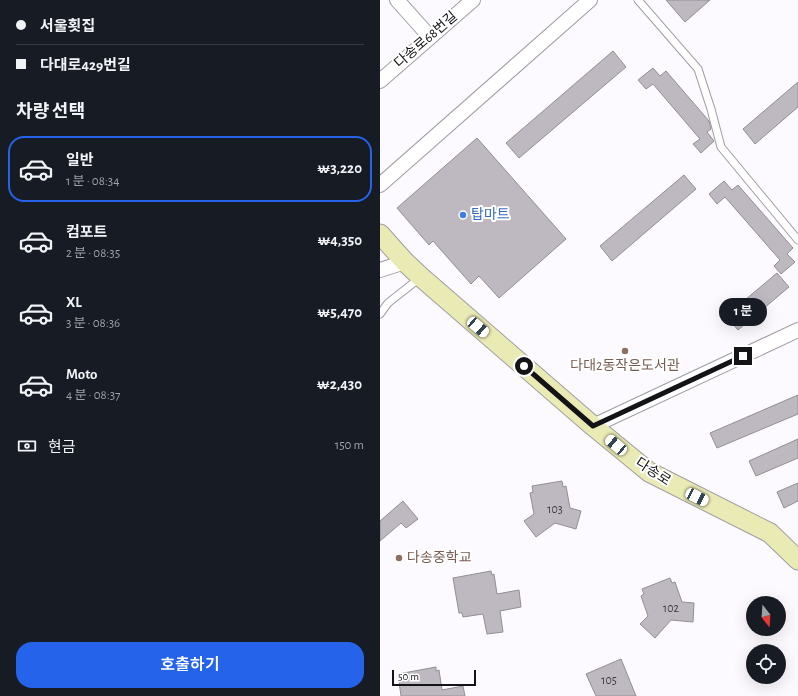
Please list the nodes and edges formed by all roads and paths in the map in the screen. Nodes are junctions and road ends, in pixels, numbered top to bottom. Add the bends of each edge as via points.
1 (397, 0) edge
2 (473, 0) edge
3 (590, 0) edge
4 (638, 0) edge
5 (430, 37) junction
6 (380, 81) edge
7 (380, 185) edge
8 (380, 234) edge
9 (798, 240) edge
10 (405, 262) junction
11 (380, 270) edge
12 (421, 277) junction
13 (380, 314) edge
14 (798, 330) edge
15 (593, 426) junction
16 (798, 560) edge

1 - 5 street
2 - 5 street, 다송로68번길
3 - 7 street
4 - 9 lane via 698,69 721,147
5 - 6 street, 다송로68번길
8 - 10 main road, 다송로
10 - 11 street
10 - 12 main road, 다송로
12 - 13 lane via 388,303
12 - 15 main road, 다송로
14 - 15 street
15 - 16 main road, 다송로 via 649,472 770,533

